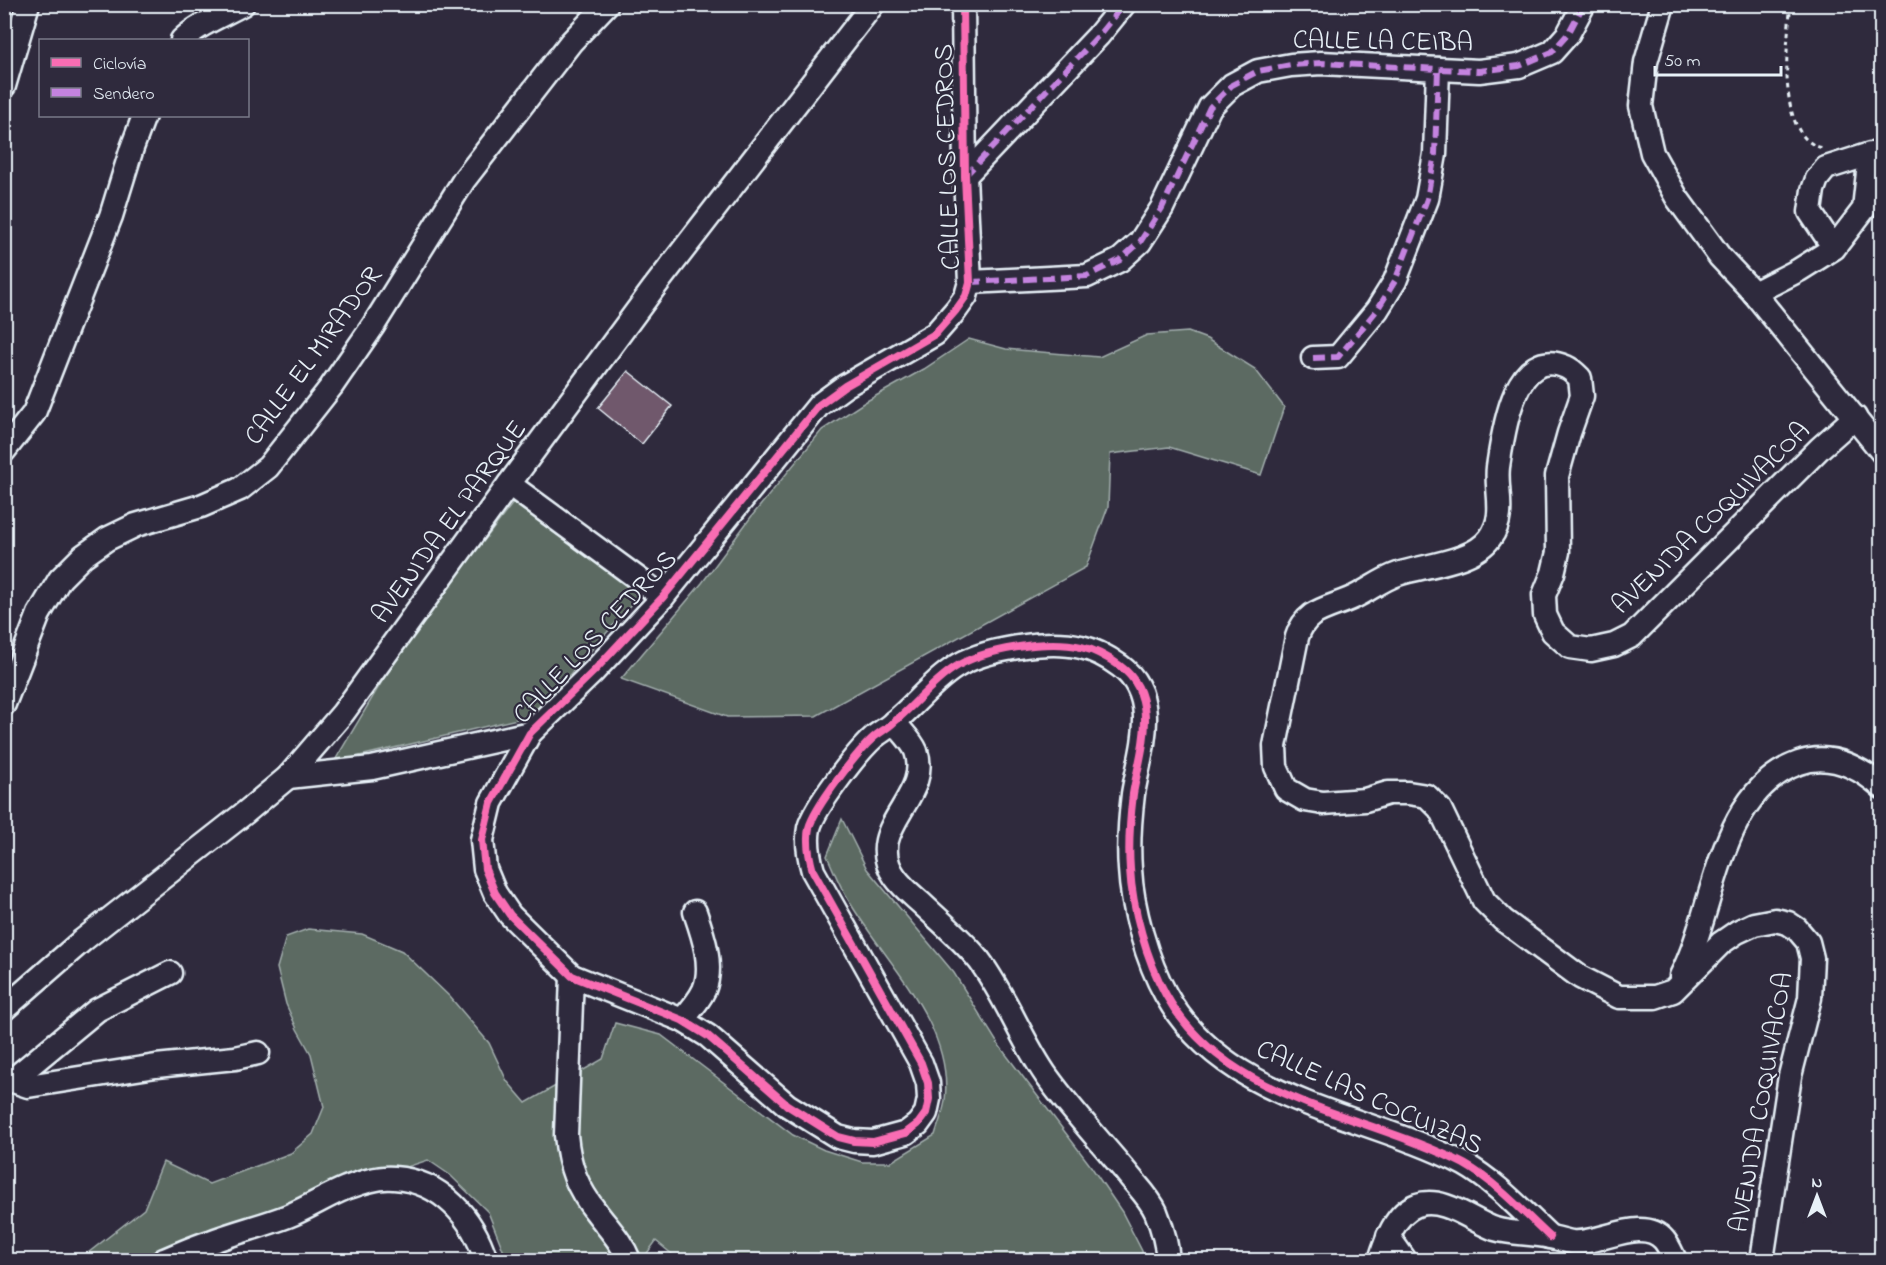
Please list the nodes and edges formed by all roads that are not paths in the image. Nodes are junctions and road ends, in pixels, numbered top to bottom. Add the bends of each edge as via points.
1 (28, 4) edge
2 (243, 4) edge
3 (607, 4) edge
4 (873, 4) edge
5 (963, 4) edge
6 (1124, 4) edge
7 (1584, 4) edge
8 (1663, 4) edge
9 (183, 39) edge
10 (1438, 69) junction
11 (6, 75) edge
12 (144, 117) edge
13 (965, 176) junction
14 (1834, 248) dead end
15 (970, 282) junction
16 (1754, 293) junction
17 (1313, 358) dead end
18 (1855, 417) junction
19 (4, 451) edge
20 (1881, 452) edge
21 (509, 484) junction
22 (663, 597) junction
23 (4, 704) edge
24 (894, 722) junction
25 (530, 733) junction
26 (288, 777) junction
27 (1881, 787) edge
28 (695, 912) dead end
29 (170, 973) dead end
30 (572, 976) junction
31 (1673, 991) junction
32 (4, 1010) edge
33 (682, 1020) junction
34 (258, 1053) dead end
35 (8, 1079) edge
36 (1388, 1236) junction
37 (1550, 1237) junction
38 (164, 1260) edge
39 (486, 1260) edge
40 (629, 1260) edge
41 (1168, 1260) edge
42 (1380, 1260) edge
43 (1405, 1260) edge
44 (1675, 1260) edge
45 (1762, 1260) edge

1 - 11 street
2 - 9 street
3 - 23 street, CALLE EL MIRADOR via 571,42 465,180 373,326 268,467 240,489 201,506 136,525 107,538 83,556 60,579 39,614
4 - 21 street, AVENIDA EL PARQUE via 653,289
5 - 13 street, CALLE LOS CEDROS
6 - 13 street
7 - 10 street, CALLE LA CEIBA via 1568,34 1552,52 1519,66
8 - 16 street via 1646,62 1641,106 1653,153 1677,198 1713,249
10 - 15 street, CALLE LA CEIBA via 1322,63 1258,70 1232,85 1210,107 1162,208 1140,242 1120,260 1087,276
10 - 17 street via 1431,177 1427,199 1403,262 1377,310 1338,357
12 - 19 street via 111,216 34,413
13 - 15 street, CALLE LOS CEDROS
14 - 16 street
15 - 22 street, CALLE LOS CEDROS via 961,303 936,334 819,405
16 - 18 street
18 - 20 street
18 - 31 street, AVENIDA COQUIVACOA via 1632,636 1591,650 1570,647 1553,632 1545,615 1544,596 1558,552 1557,476 1582,396 1580,378 1566,367 1545,363 1527,373 1515,392 1498,470 1499,520 1490,539 1455,559 1398,574 1313,614 1301,625 1297,637 1275,746 1276,767 1286,789 1305,800 1323,803 1365,800 1388,793 1427,796 1440,809 1484,901 1523,936 1580,977 1619,997 1655,997
21 - 22 street
21 - 26 street, AVENIDA EL PARQUE via 343,713
22 - 25 street, CALLE LOS CEDROS
24 - 33 street, CALLE LOS CEDROS via 852,760 814,814 808,849 821,888 921,1063 928,1083 926,1113 906,1133 873,1142 838,1137 787,1105 708,1036
24 - 37 street, CALLE LAS COCUIZAS via 929,686 957,666 997,651 1033,645 1081,646 1122,667 1135,679 1144,698 1146,724 1130,831 1130,871 1137,909 1149,956 1166,995 1190,1031 1224,1060 1256,1080 1468,1166
24 - 41 street via 916,750 920,772 887,843 891,869 906,890 979,961 1046,1076 1155,1211
25 - 26 street via 372,768
25 - 30 street, CALLE LOS CEDROS via 491,803 482,840 485,869 510,915
26 - 32 street, AVENIDA EL PARQUE via 83,940
27 - 31 street via 1851,765 1809,759 1774,776 1758,791 1746,806 1721,860 1691,957
28 - 33 street via 708,973 704,989
29 - 35 street via 97,1010
30 - 33 street, CALLE LOS CEDROS
30 - 40 street via 568,1159 580,1189 623,1245
31 - 45 street, AVENIDA COQUIVACOA via 1721,943 1754,924 1774,920 1788,923 1809,942 1810,998 1790,1076
34 - 35 street via 28,1086
36 - 37 street via 1403,1214 1418,1205 1434,1204 1496,1229
36 - 42 street
36 - 43 street
37 - 44 street via 1573,1243 1633,1230 1648,1231 1663,1239
38 - 39 street via 289,1215 345,1188 393,1177 441,1193 458,1208 472,1226

